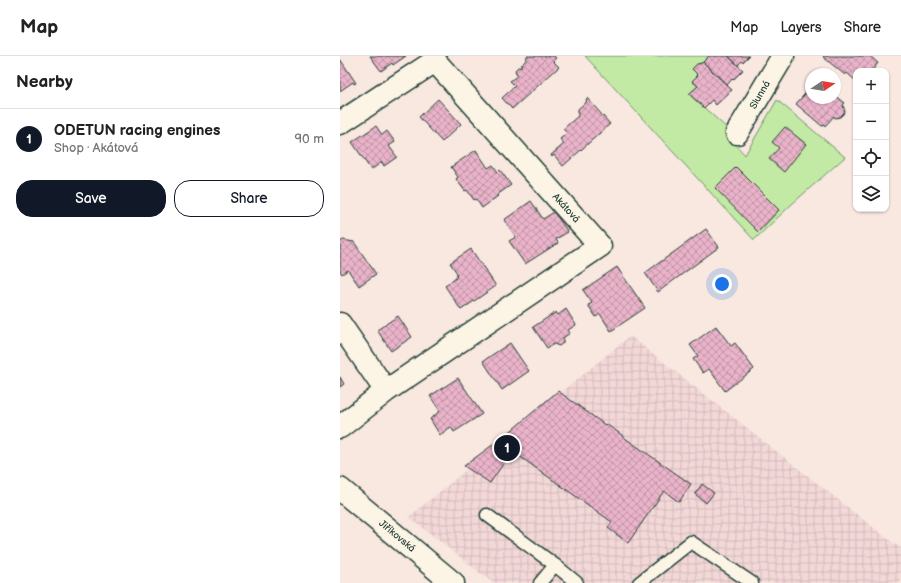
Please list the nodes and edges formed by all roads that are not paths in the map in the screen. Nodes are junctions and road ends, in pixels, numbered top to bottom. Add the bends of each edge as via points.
1 (783, 56) edge
2 (340, 123) edge
3 (737, 133) dead end
4 (340, 324) edge
5 (386, 391) junction
6 (340, 427) edge
7 (340, 489) edge
8 (487, 515) dead end
9 (555, 565) junction
10 (453, 583) edge
11 (540, 583) edge
12 (577, 583) edge
13 (639, 583) edge
14 (752, 583) edge

1 - 3 street, Slunná
2 - 5 street, Akátová via 435,61 600,246
4 - 5 street
5 - 6 street, Akátová
7 - 10 street, Jiříkovská
8 - 9 lane
9 - 11 lane
9 - 12 lane
13 - 14 lane via 691,542

